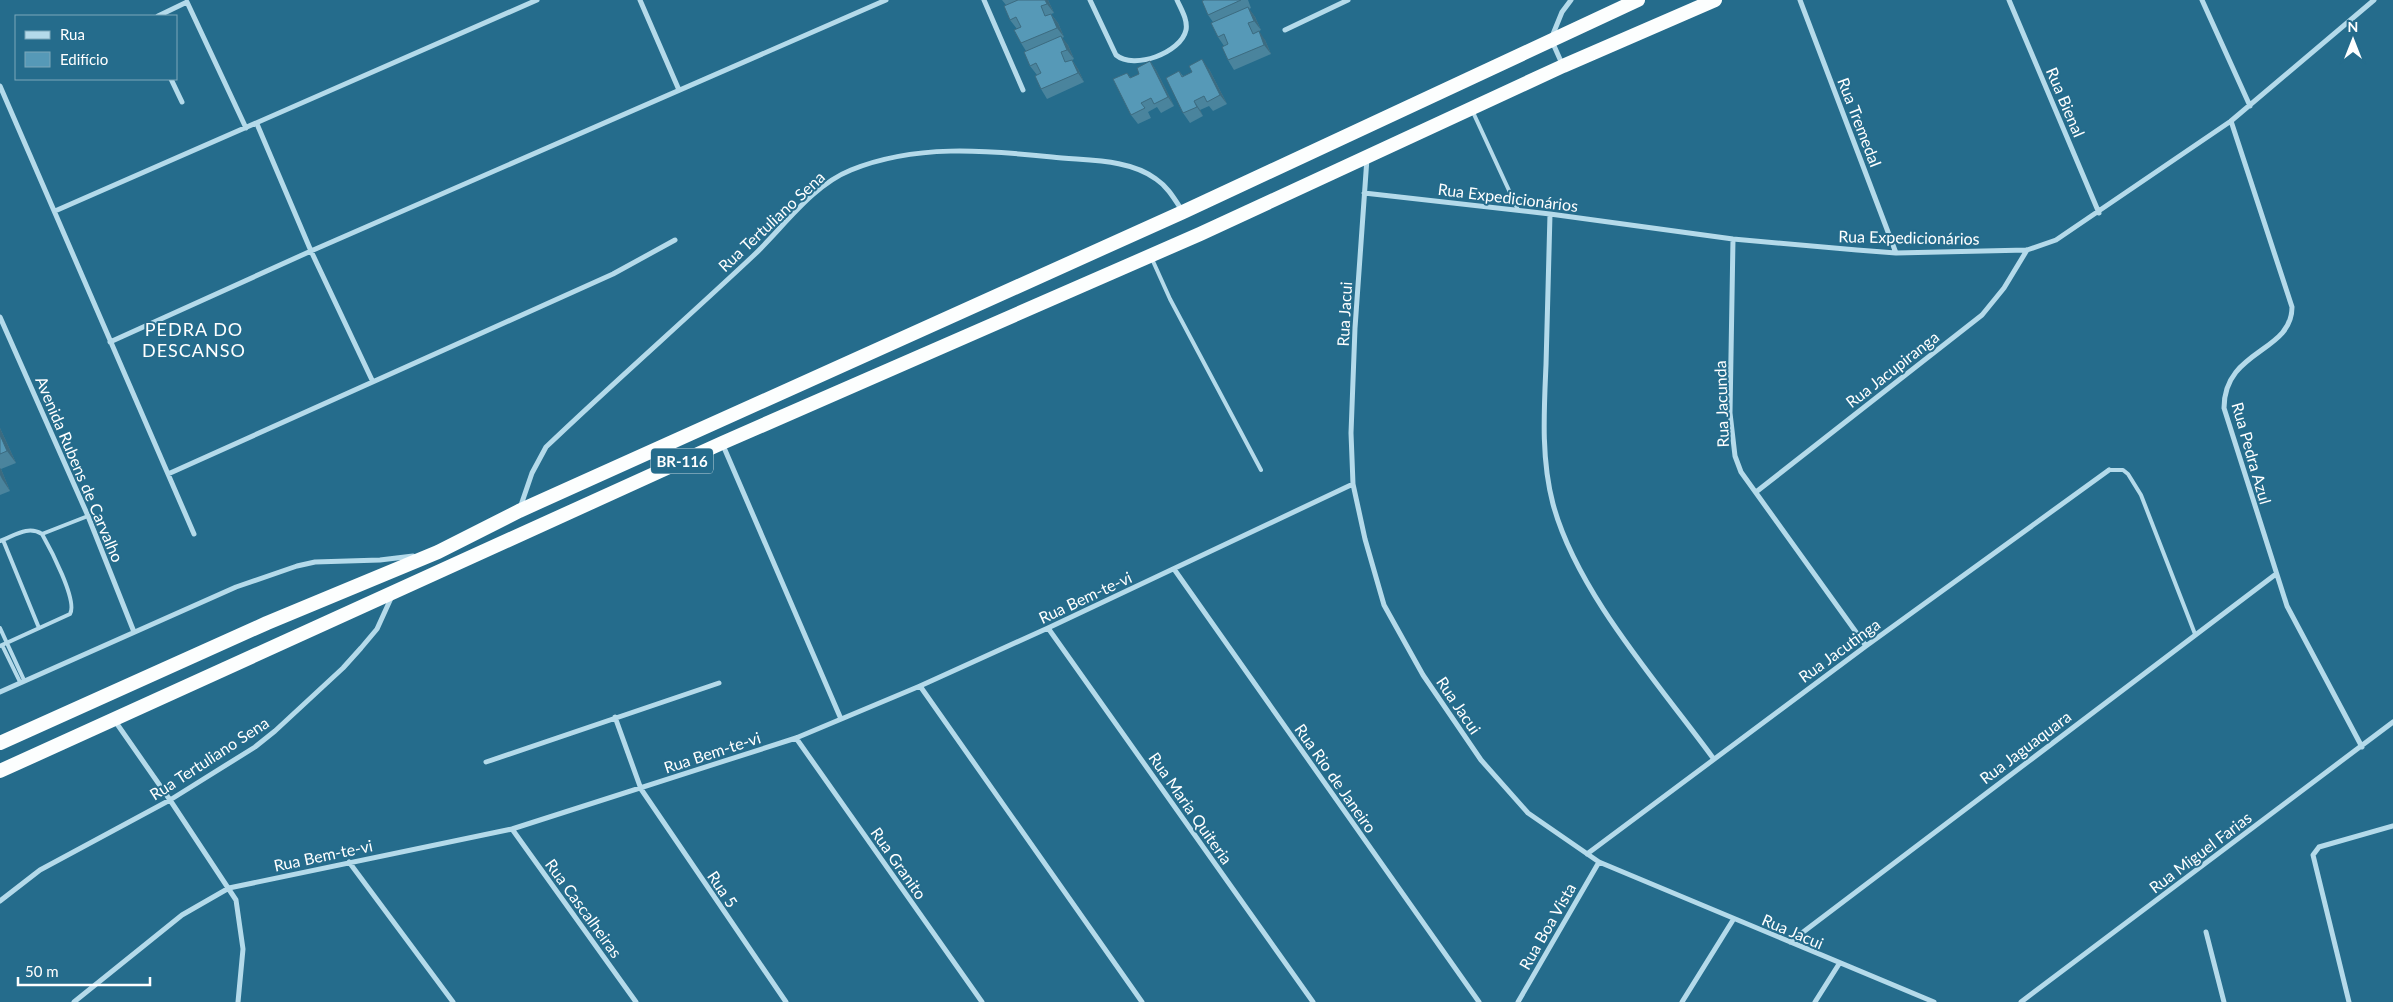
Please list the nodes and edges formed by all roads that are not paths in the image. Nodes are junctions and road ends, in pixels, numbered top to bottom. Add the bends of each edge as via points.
1 (537, 0) edge
2 (640, 0) edge
3 (886, 0) edge
4 (984, 0) edge
5 (1090, 0) edge
6 (1177, 0) edge
7 (1348, 0) edge
8 (1571, 0) edge
9 (1638, 0) edge
10 (1715, 0) edge
11 (1800, 0) edge
12 (2009, 0) edge
13 (2202, 0) edge
14 (2374, 0) edge
15 (190, 1) edge
16 (160, 15) edge
17 (1285, 30) dead end
18 (1551, 39) junction
19 (1563, 66) junction
20 (171, 80) edge
21 (0, 86) edge
22 (679, 90) junction
23 (1023, 90) dead end
24 (182, 102) dead end
25 (2250, 106) junction
26 (1471, 109) junction
27 (2231, 121) junction
28 (257, 124) junction
29 (246, 128) junction
30 (1367, 157) junction
31 (1364, 193) junction
32 (1518, 210) junction
33 (55, 211) junction
34 (1183, 212) junction
35 (2099, 213) junction
36 (1550, 214) junction
37 (1733, 239) junction
38 (675, 240) dead end
39 (2027, 250) junction
40 (311, 251) junction
41 (1896, 253) junction
42 (1151, 256) junction
43 (0, 317) edge
44 (110, 342) junction
45 (372, 380) junction
46 (722, 443) junction
47 (1261, 470) dead end
48 (2109, 470) joint
49 (168, 474) junction
50 (1353, 484) junction
51 (1756, 492) junction
52 (519, 511) junction
53 (88, 516) junction
54 (42, 534) junction
55 (194, 534) dead end
56 (1, 540) edge
57 (438, 552) junction
58 (1174, 569) junction
59 (2276, 574) junction
60 (393, 593) junction
61 (0, 628) edge
62 (39, 628) junction
63 (1048, 628) junction
64 (134, 632) junction
65 (2195, 634) junction
66 (8, 642) junction
67 (1, 645) edge
68 (1866, 646) junction
69 (22, 681) junction
70 (719, 683) dead end
71 (920, 686) junction
72 (0, 692) edge
73 (615, 716) junction
74 (114, 720) junction
75 (841, 720) junction
76 (2393, 722) edge
77 (796, 738) junction
78 (0, 743) edge
79 (2362, 747) junction
80 (1713, 758) junction
81 (486, 762) dead end
82 (0, 771) edge
83 (640, 788) junction
84 (170, 800) junction
85 (2393, 826) edge
86 (512, 829) junction
87 (1587, 854) junction
88 (349, 862) junction
89 (1599, 862) junction
90 (229, 888) junction
91 (0, 901) edge
92 (1733, 920) junction
93 (2206, 932) dead end
94 (1790, 942) junction
95 (1839, 964) junction
96 (74, 1002) edge
97 (238, 1002) edge
98 (453, 1002) edge
99 (636, 1002) edge
100 (786, 1002) edge
101 (982, 1002) edge
102 (1142, 1002) edge
103 (1314, 1002) edge
104 (1479, 1002) edge
105 (1518, 1002) edge
106 (1682, 1002) edge
107 (1815, 1002) edge
108 (1934, 1002) edge
109 (2021, 1002) edge
110 (2224, 1002) edge
111 (2349, 1002) edge

1 - 28 street
2 - 22 street
3 - 22 street
4 - 23 street
5 - 6 street via 1116,55 1134,61 1146,61 1167,52 1183,36 1185,18
7 - 17 street
8 - 18 street via 1562,12
9 - 18 highway
10 - 19 highway
11 - 41 street, Rua Tremedal
12 - 35 street, Rua Bienal
13 - 25 street
14 - 25 street, Rua Expedicionários
15 - 16 street
15 - 29 street
18 - 19 street
18 - 34 highway
19 - 26 highway
20 - 24 street
21 - 33 street
22 - 40 street
25 - 27 street, Rua Expedicionários
26 - 30 highway
26 - 32 lane
27 - 35 street, Rua Expedicionários
27 - 59 street, Rua Pedra Azul via 2292,307 2291,322 2285,331 2238,367 2224,394 2224,408
28 - 29 street
28 - 40 street
29 - 33 street
30 - 31 street, Rua Jacui
30 - 42 highway, BR-116
31 - 32 street, Rua Expedicionários
31 - 50 street, Rua Jacui via 1351,433
32 - 36 street, Rua Expedicionários
33 - 44 street
34 - 52 highway
34 - 52 street, Rua Tertuliano Sena via 1158,180 1144,171 1119,164 973,150 901,155 848,171 827,183 754,255 546,446 532,473
35 - 39 street, Rua Expedicionários via 2056,240
36 - 37 street, Rua Expedicionários
36 - 80 street via 1543,440 1553,502 1575,561 1608,616
37 - 41 street, Rua Expedicionários
37 - 51 street, Rua Jacunda via 1730,413 1735,456 1741,472
38 - 45 street via 613,274
39 - 41 street, Rua Expedicionários
39 - 51 street, Rua Jacupiranga via 2004,288 1982,315
40 - 44 street
40 - 45 street
42 - 46 highway, BR-116
42 - 47 lane via 1170,299
43 - 53 street, Avenida Rubens de Carvalho
44 - 49 street
45 - 49 street
46 - 60 highway, BR-116
46 - 75 street
48 - 65 lane via 2123,470 2141,495
48 - 68 street, Rua Jacutinga
49 - 55 street
50 - 58 street, Rua Bem-te-vi
50 - 87 street, Rua Jacui via 1384,605 1423,675 1501,785 1528,814
51 - 68 street, Rua Jacunda
52 - 57 highway
53 - 54 lane
53 - 64 street, Avenida Rubens de Carvalho
54 - 56 lane via 28,530
54 - 62 lane via 68,590 72,610 70,614
56 - 62 lane
57 - 64 street via 396,559 315,562 236,587
57 - 78 highway via 267,623
58 - 63 street, Rua Bem-te-vi
58 - 104 street, Rua Rio de Janeiro
59 - 65 street, Rua Jaguaquara
59 - 79 street, Rua Pedra Azul via 2300,632
60 - 74 highway, BR-116
60 - 84 street, Rua Tertuliano Sena via 377,629 343,668 269,736
61 - 66 lane
62 - 66 lane
63 - 71 street, Rua Bem-te-vi
63 - 103 street, Rua Maria Quiteria
64 - 69 street
65 - 94 street, Rua Jaguaquara
66 - 67 lane
66 - 69 lane
67 - 69 lane
68 - 80 street, Rua Jacutinga
69 - 72 street
70 - 73 street
71 - 75 street, Rua Bem-te-vi
71 - 102 street
73 - 81 street
73 - 83 street, Rua 5
74 - 82 highway, BR-116
74 - 84 street
75 - 77 street, Rua Bem-te-vi
76 - 79 street, Rua Miguel Farias
77 - 83 street, Rua Bem-te-vi
77 - 101 street, Rua Granito
79 - 109 street, Rua Miguel Farias
80 - 87 street, Rua Jacutinga
83 - 86 street, Rua Bem-te-vi
83 - 100 street, Rua 5
84 - 90 street
84 - 91 street, Rua Tertuliano Sena via 40,870
85 - 111 street via 2319,847 2313,855
86 - 88 street, Rua Bem-te-vi
86 - 99 street, Rua Cascalheiras
87 - 89 street, Rua Jacui
88 - 90 street, Rua Bem-te-vi
88 - 98 street
89 - 92 street, Rua Jacui
89 - 105 street, Rua Boa Vista
90 - 96 street, Rua Bem-te-vi via 182,915
90 - 97 street via 236,900 243,949
92 - 94 street, Rua Jacui
92 - 106 street
93 - 110 street
94 - 95 street, Rua Jacui
95 - 107 street
95 - 108 street, Rua Jacui

